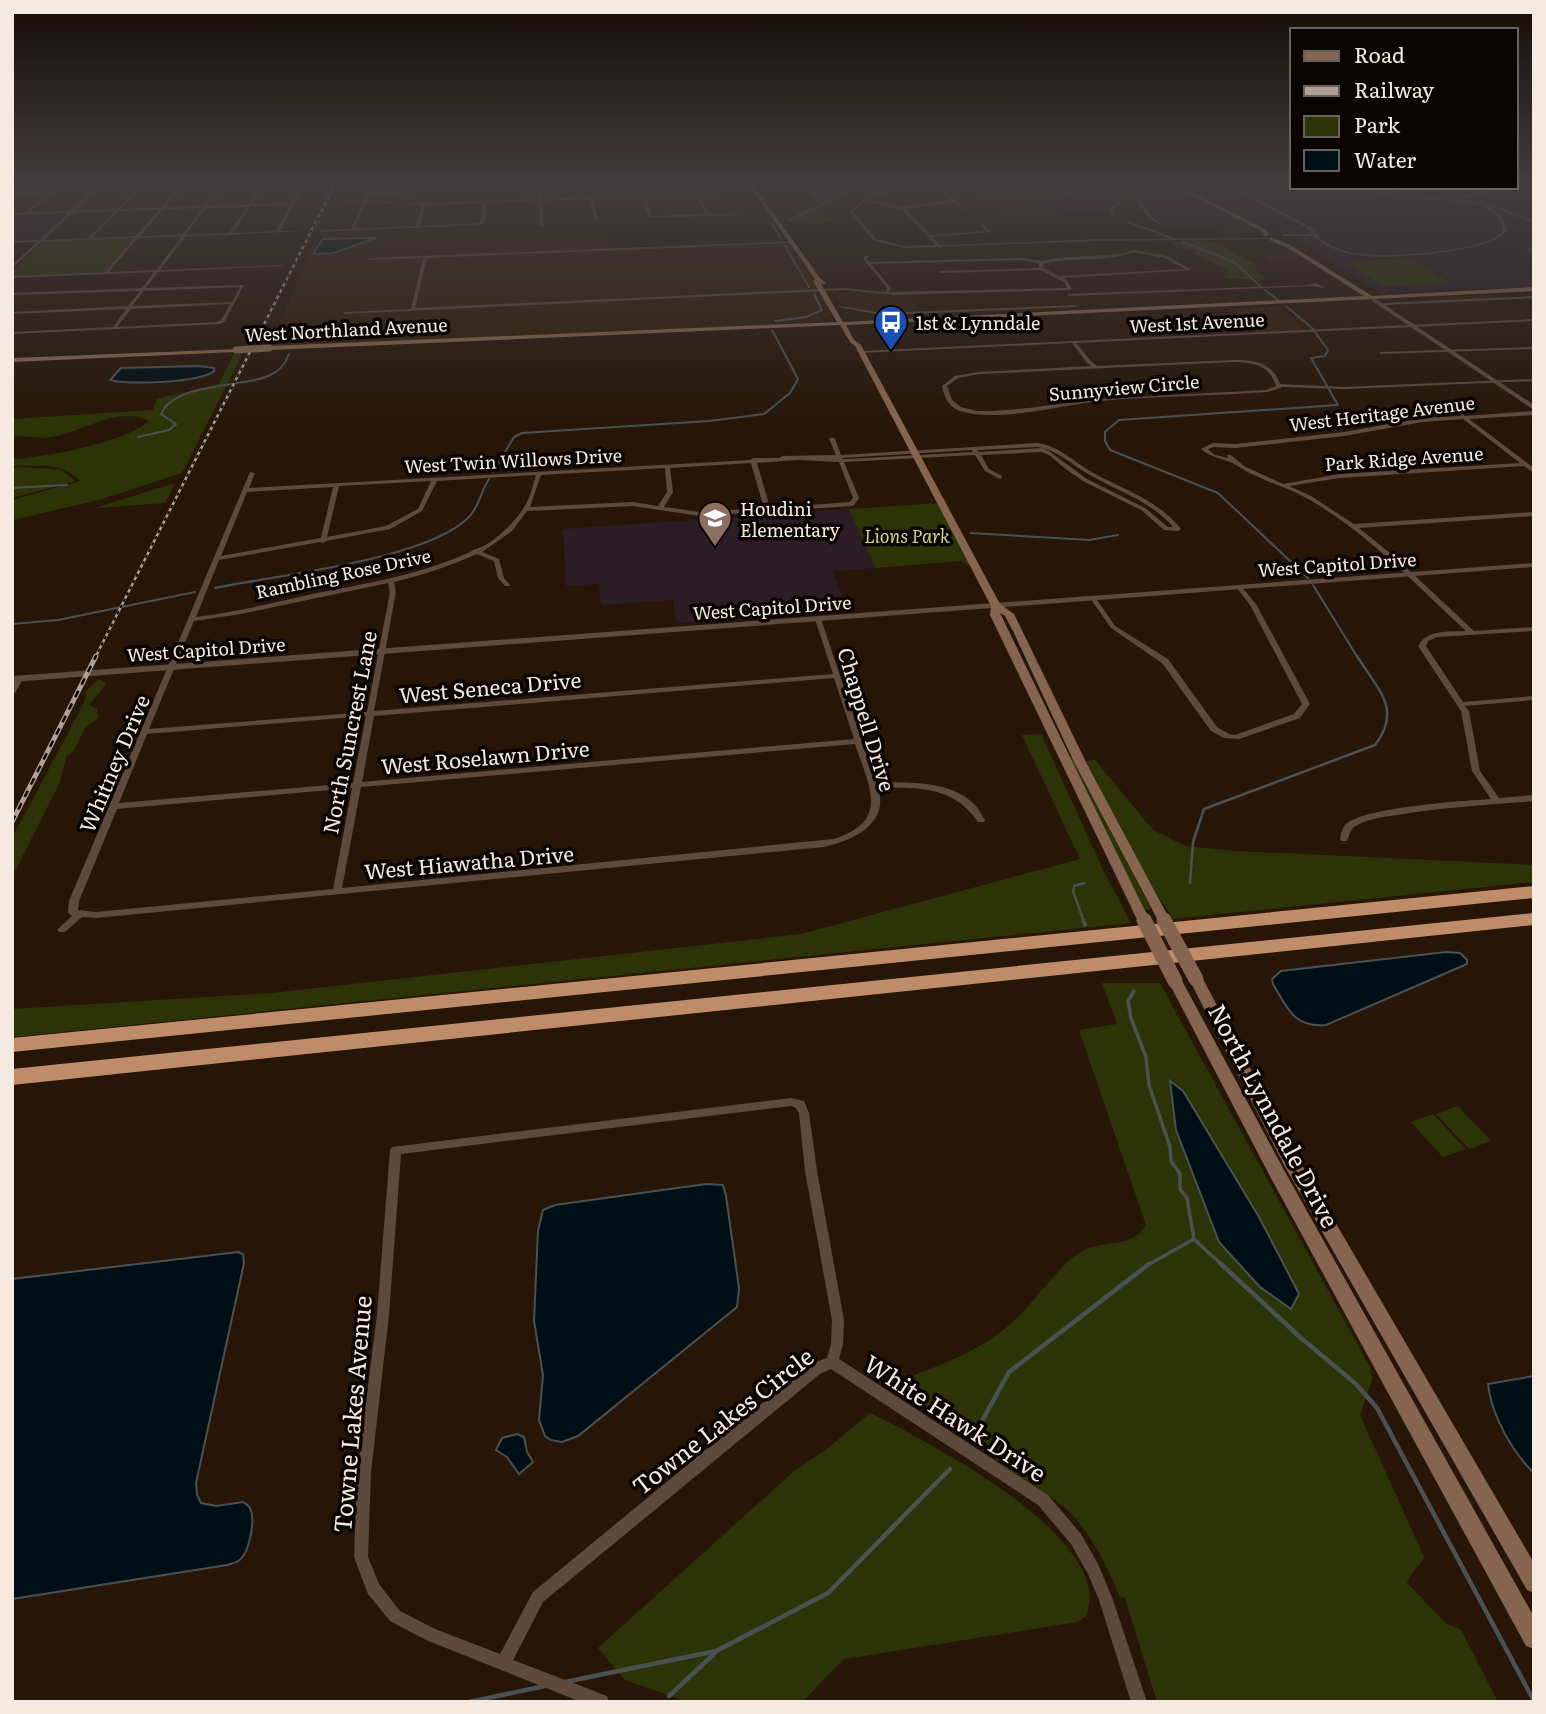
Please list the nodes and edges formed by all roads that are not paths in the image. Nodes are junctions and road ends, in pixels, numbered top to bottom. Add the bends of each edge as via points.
1 (115, 262) edge
2 (163, 262) edge
3 (424, 262) edge
4 (807, 262) edge
5 (906, 262) edge
6 (1042, 262) edge
7 (1175, 262) edge
8 (1314, 262) edge
9 (1326, 262) edge
10 (868, 263) joint
11 (281, 266) dead end
12 (1041, 269) junction
13 (156, 271) junction
14 (941, 272) dead end
15 (106, 273) junction
16 (12, 277) edge
17 (1060, 277) junction
18 (818, 279) junction
19 (241, 285) joint
20 (1310, 286) dead end
21 (1365, 288) junction
22 (143, 289) junction
23 (821, 290) junction
24 (829, 290) junction
25 (1070, 292) junction
26 (1534, 292) edge
27 (12, 294) edge
28 (886, 294) junction
29 (1395, 296) junction
30 (1378, 301) junction
31 (233, 303) junction
32 (830, 303) junction
33 (1202, 306) junction
34 (129, 308) junction
35 (413, 309) junction
36 (1079, 309) junction
37 (843, 310) junction
38 (12, 313) edge
39 (345, 313) dead end
40 (1052, 313) junction
41 (889, 316) junction
42 (878, 320) junction
43 (1534, 320) edge
44 (820, 321) junction
45 (846, 322) junction
46 (786, 326) junction
47 (1413, 326) junction
48 (114, 328) junction
49 (681, 330) junction
50 (860, 331) dead end
51 (12, 332) edge
52 (847, 332) junction
53 (1075, 344) junction
54 (860, 348) junction
55 (1534, 348) edge
56 (1451, 352) junction
57 (1381, 353) dead end
58 (12, 360) edge
59 (1095, 366) junction
60 (1534, 380) edge
61 (1495, 382) junction
62 (1279, 385) junction
63 (1534, 410) edge
64 (1462, 416) junction
65 (832, 439) dead end
66 (1235, 446) junction
67 (1034, 447) junction
68 (974, 450) junction
69 (915, 454) junction
70 (840, 458) junction
71 (754, 460) junction
72 (1232, 461) junction
73 (1525, 464) junction
74 (667, 465) junction
75 (1534, 471) edge
76 (252, 473) dead end
77 (539, 473) junction
78 (1000, 477) dead end
79 (1095, 477) junction
80 (435, 479) junction
81 (1086, 479) junction
82 (336, 485) junction
83 (1285, 485) junction
84 (246, 490) junction
85 (1145, 500) junction
86 (1135, 502) junction
87 (660, 508) junction
88 (526, 509) junction
89 (768, 510) junction
90 (1534, 514) edge
91 (1354, 526) junction
92 (323, 541) junction
93 (475, 551) junction
94 (218, 558) junction
95 (1534, 565) edge
96 (1408, 574) junction
97 (391, 580) junction
98 (507, 585) dead end
99 (1240, 587) junction
100 (1093, 598) junction
101 (996, 606) junction
102 (193, 619) junction
103 (818, 619) junction
104 (1534, 629) edge
105 (1471, 632) junction
106 (381, 652) junction
107 (173, 667) junction
108 (836, 676) junction
109 (16, 679) edge
110 (12, 691) edge
111 (1534, 698) edge
112 (1462, 704) junction
113 (369, 713) junction
114 (146, 732) junction
115 (858, 741) junction
116 (356, 785) junction
117 (874, 786) junction
118 (1534, 798) edge
119 (1497, 802) junction
120 (115, 806) junction
121 (981, 820) dead end
122 (864, 827) joint
123 (1343, 839) dead end
124 (337, 891) junction
125 (1534, 891) edge
126 (1139, 911) joint
127 (76, 914) junction
128 (1534, 919) edge
129 (62, 930) dead end
130 (1196, 979) joint
131 (12, 1045) edge
132 (12, 1077) edge
133 (397, 1150) joint
134 (832, 1362) junction
135 (1534, 1583) edge
136 (1534, 1638) edge
137 (503, 1664) junction
138 (601, 1702) edge
139 (1139, 1702) edge

1 - 15 street
2 - 13 street
3 - 35 street
4 - 18 main road, North Lynndale Drive
5 - 10 street
6 - 12 street
7 - 17 street via 1190,270
8 - 30 main road
9 - 21 main road
10 - 28 street via 889,288
11 - 13 street
12 - 14 street
12 - 17 street
13 - 15 street
13 - 22 street
15 - 16 street
17 - 25 street via 1068,282
18 - 23 main road, North Lynndale Drive
18 - 24 main road, North Lynndale Drive
19 - 22 street
19 - 31 street
20 - 25 street
21 - 29 main road
21 - 30 main road
22 - 27 street
22 - 34 street
23 - 24 street
23 - 32 main road, North Lynndale Drive
23 - 35 street
24 - 28 street
24 - 37 main road, North Lynndale Drive
25 - 28 street
25 - 36 street via 1069,299
26 - 29 main road, West Northland Avenue
26 - 30 main road, West Northland Avenue
29 - 30 main road, West Northland Avenue
30 - 33 main road, West Northland Avenue
30 - 33 main road, West Northland Avenue
30 - 47 street
31 - 34 street
31 - 48 street via 220,323
32 - 44 main road via 830,316
32 - 45 main road, North Lynndale Drive
33 - 36 main road, West Northland Avenue
34 - 38 street
34 - 48 street
35 - 39 street
36 - 40 main road, West Northland Avenue
36 - 41 street
37 - 41 street
37 - 42 main road
37 - 45 main road, North Lynndale Drive
40 - 41 main road, West Northland Avenue
40 - 42 main road, West Northland Avenue
41 - 42 main road, West Northland Avenue
42 - 45 main road, West Northland Avenue
42 - 50 main road
43 - 47 street, West 1st Avenue
44 - 45 main road, West Northland Avenue
44 - 49 main road, West Northland Avenue
45 - 46 main road, West Northland Avenue
45 - 52 main road, North Lynndale Drive
45 - 54 main road, North Lynndale Drive via 860,340
46 - 49 main road, West Northland Avenue
46 - 52 main road via 829,326
47 - 53 street, West 1st Avenue
47 - 56 street
48 - 51 street
49 - 58 main road, West Northland Avenue, bridge
52 - 54 main road, North Lynndale Drive
53 - 54 street, West 1st Avenue
53 - 59 street
54 - 69 main road, North Lynndale Drive
55 - 56 street
56 - 57 street
56 - 61 street
59 - 62 street, Sunnyview Circle via 1250,361 1271,369
59 - 62 street, Sunnyview Circle via 971,374 951,380 944,390 958,408 979,411 1267,391
60 - 61 street
61 - 62 street via 1336,388
61 - 63 street
63 - 64 street, West Heritage Avenue
64 - 66 street, West Heritage Avenue
64 - 73 street
65 - 70 street
66 - 72 street via 1228,455
66 - 72 street, West Heritage Avenue via 1204,449
67 - 68 street, West Twin Willows Drive
67 - 79 street via 1060,450
67 - 81 street
68 - 69 street, West Twin Willows Drive
68 - 78 street via 987,470
69 - 70 street, West Twin Willows Drive
69 - 101 main road, North Lynndale Drive
70 - 71 street, West Twin Willows Drive
70 - 89 street via 856,498 852,503
71 - 74 street, West Twin Willows Drive
71 - 89 street
72 - 83 street
73 - 75 street
73 - 83 street, Park Ridge Avenue via 1340,476
74 - 77 street, West Twin Willows Drive
74 - 87 street via 670,492
76 - 84 street, Whitney Drive
77 - 80 street, West Twin Willows Drive
77 - 88 street, Rambling Rose Drive
79 - 81 street
79 - 85 street
80 - 82 street, West Twin Willows Drive
80 - 92 street via 413,516 383,529
81 - 86 street
82 - 84 street, West Twin Willows Drive
82 - 92 street
83 - 91 street
84 - 94 street, Whitney Drive
85 - 86 street
85 - 86 street via 1164,512 1178,530 1166,529
87 - 88 street via 625,504
87 - 89 street via 700,514
88 - 93 street, Rambling Rose Drive via 513,527
90 - 91 street
91 - 96 street
92 - 94 street
93 - 97 street, Rambling Rose Drive via 447,567
93 - 98 street via 498,560
94 - 102 street, Whitney Drive
95 - 96 street, West Capitol Drive
96 - 99 street, West Capitol Drive
96 - 105 street
97 - 102 street, Rambling Rose Drive
97 - 106 street, North Suncrest Lane via 393,592
99 - 100 street, West Capitol Drive
99 - 100 street via 1254,604 1306,704 1297,716 1236,737 1214,729 1165,661 1113,627
100 - 101 street, West Capitol Drive
101 - 103 street, West Capitol Drive
101 - 126 main road, North Lynndale Drive via 995,615
101 - 130 main road, North Lynndale Drive, bridge via 1009,614 1080,762
102 - 107 street, Whitney Drive
103 - 106 street, West Capitol Drive
103 - 108 street, Chappell Drive
104 - 105 street
105 - 112 street via 1429,637 1422,646
106 - 107 street, West Capitol Drive
106 - 113 street, North Suncrest Lane
107 - 109 street, West Capitol Drive
107 - 114 street, Whitney Drive
108 - 113 street, West Seneca Drive
108 - 115 street, Chappell Drive
109 - 110 street
111 - 112 street
112 - 119 street via 1476,771
113 - 114 street, West Seneca Drive
113 - 116 street, North Suncrest Lane
114 - 120 street, Whitney Drive
115 - 116 street, West Roselawn Drive
115 - 117 street, Chappell Drive
116 - 120 street, West Roselawn Drive
116 - 124 street, North Suncrest Lane
117 - 121 street via 936,789 970,804
117 - 122 street, Chappell Drive via 876,810
118 - 119 street
119 - 123 street via 1384,815 1352,825
120 - 127 street, Whitney Drive via 74,901
122 - 124 street, West Hiawatha Drive via 848,838 824,844
124 - 127 street, West Hiawatha Drive
125 - 131 highway
126 - 136 main road, North Lynndale Drive, bridge via 1278,1175
127 - 129 street
128 - 132 highway
130 - 135 main road, North Lynndale Drive via 1290,1160
133 - 134 street, Towne Lakes Circle via 800,1104 838,1320
133 - 137 street, Towne Lakes Avenue via 364,1472 361,1557 373,1588 395,1616
134 - 137 street, Towne Lakes Circle via 815,1369 538,1597
134 - 139 street, White Hawk Drive via 1043,1500 1076,1539 1093,1569
137 - 138 street, Towne Lakes Avenue

